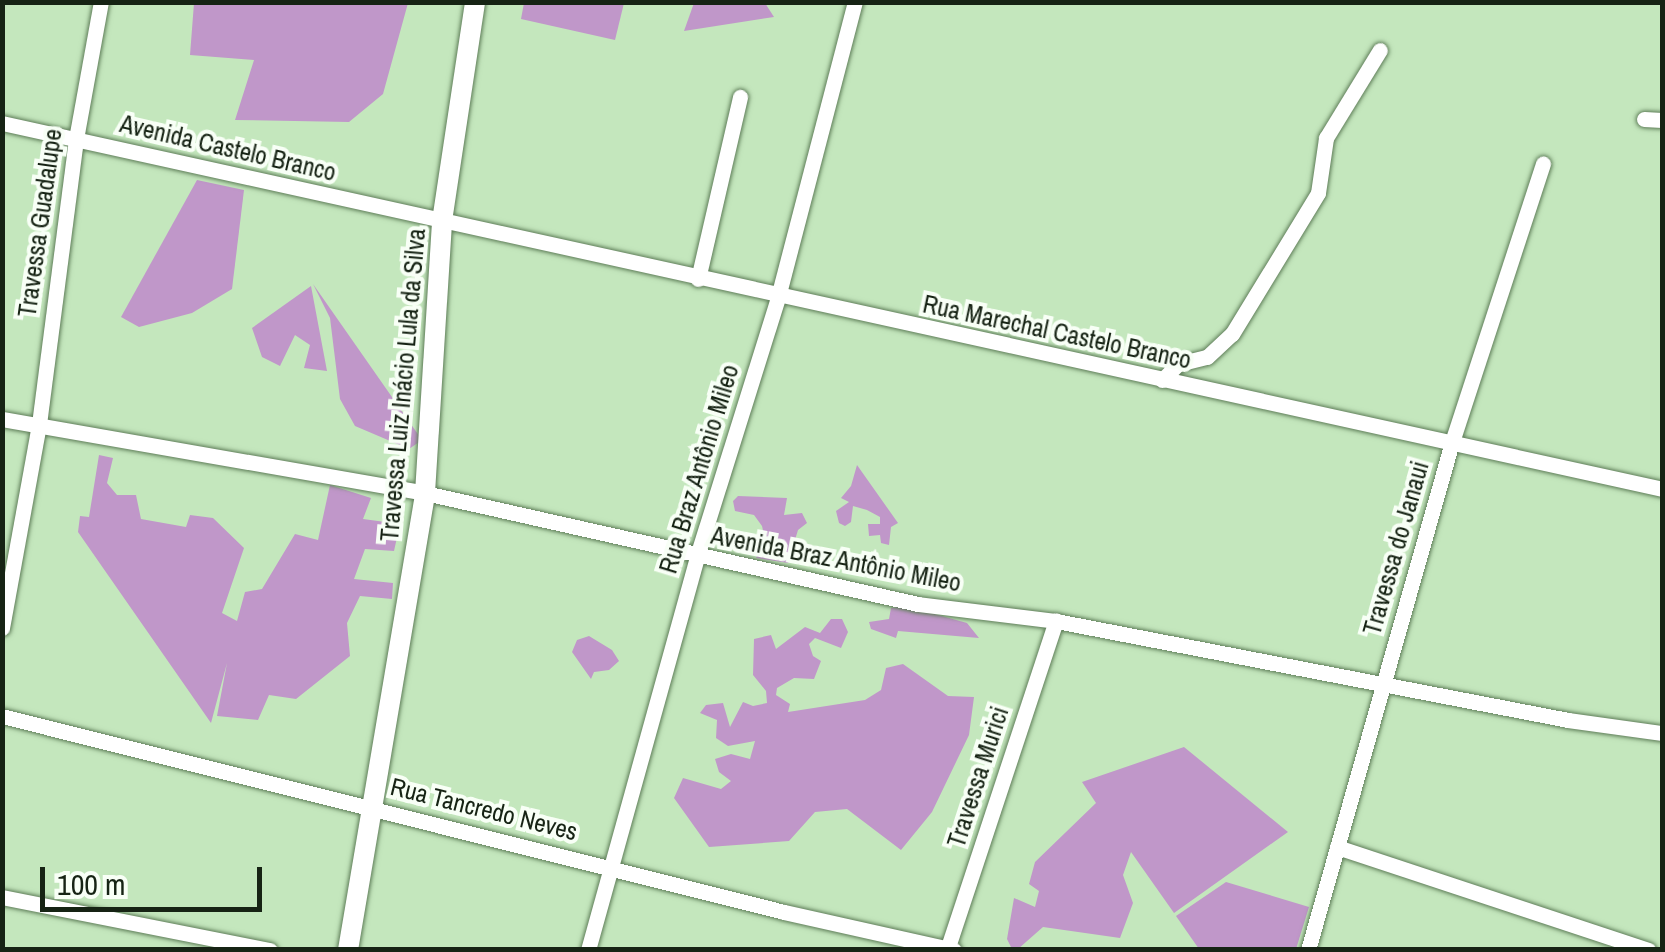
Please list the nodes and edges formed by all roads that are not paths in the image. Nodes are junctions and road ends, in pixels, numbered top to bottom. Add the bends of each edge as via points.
1 (101, 2) edge
2 (475, 2) edge
3 (856, 2) edge
4 (1380, 50) dead end
5 (740, 97) dead end
6 (1644, 119) dead end
7 (1662, 120) edge
8 (2, 123) edge
9 (76, 139) junction
10 (1543, 163) dead end
11 (442, 221) junction
12 (698, 279) junction
13 (778, 297) junction
14 (1162, 380) junction
15 (2, 419) edge
16 (39, 424) junction
17 (1452, 442) junction
18 (1662, 489) edge
19 (424, 493) junction
20 (697, 556) junction
21 (1056, 621) junction
22 (2, 628) edge
23 (1384, 683) junction
24 (2, 716) edge
25 (1662, 733) edge
26 (372, 806) junction
27 (1338, 846) junction
28 (612, 867) junction
29 (2, 898) edge
30 (950, 949) edge
31 (270, 950) edge
32 (348, 950) edge
33 (588, 950) edge
34 (1308, 950) edge
35 (1648, 950) edge

1 - 9 street, Travessa Guadalupe
2 - 11 street, Travessa Luiz Inácio Lula da Silva
3 - 13 street, Rua Braz Antônio Mileo
4 - 14 street via 1326,138 1318,193 1232,334 1208,357 1178,364
5 - 12 street
6 - 7 street
8 - 9 street, Avenida Castelo Branco
9 - 11 street, Avenida Castelo Branco
9 - 16 street, Travessa Guadalupe
10 - 17 street, Travessa do Janaui
11 - 12 street, Rua Marechal Castelo Branco
11 - 19 street, Travessa Luiz Inácio Lula da Silva
12 - 13 street, Rua Marechal Castelo Branco
13 - 14 street, Rua Marechal Castelo Branco
13 - 20 street, Rua Braz Antônio Mileo
14 - 17 street, Rua Marechal Castelo Branco
15 - 16 street, Avenida Braz Antônio Mileo
16 - 19 street, Avenida Braz Antônio Mileo
16 - 22 street, Travessa Guadalupe
17 - 18 street, Rua Marechal Castelo Branco
17 - 23 street, Travessa do Janaui
19 - 20 street, Avenida Braz Antônio Mileo
19 - 26 street, Travessa Luiz Inácio Lula da Silva
20 - 21 street, Avenida Braz Antônio Mileo via 899,601
20 - 28 street, Rua Braz Antônio Mileo
21 - 23 street, Avenida Braz Antônio Mileo
21 - 30 street, Travessa Murici
23 - 25 street, Avenida Braz Antônio Mileo
23 - 27 street, Travessa do Janaui
24 - 26 street, Rua Tancredo Neves
26 - 28 street, Rua Tancredo Neves
26 - 32 street, Travessa Luiz Inácio Lula da Silva
27 - 34 street, Travessa do Janaui
27 - 35 street
28 - 30 street, Rua Tancredo Neves
28 - 33 street, Rua Braz Antônio Mileo
29 - 31 street

